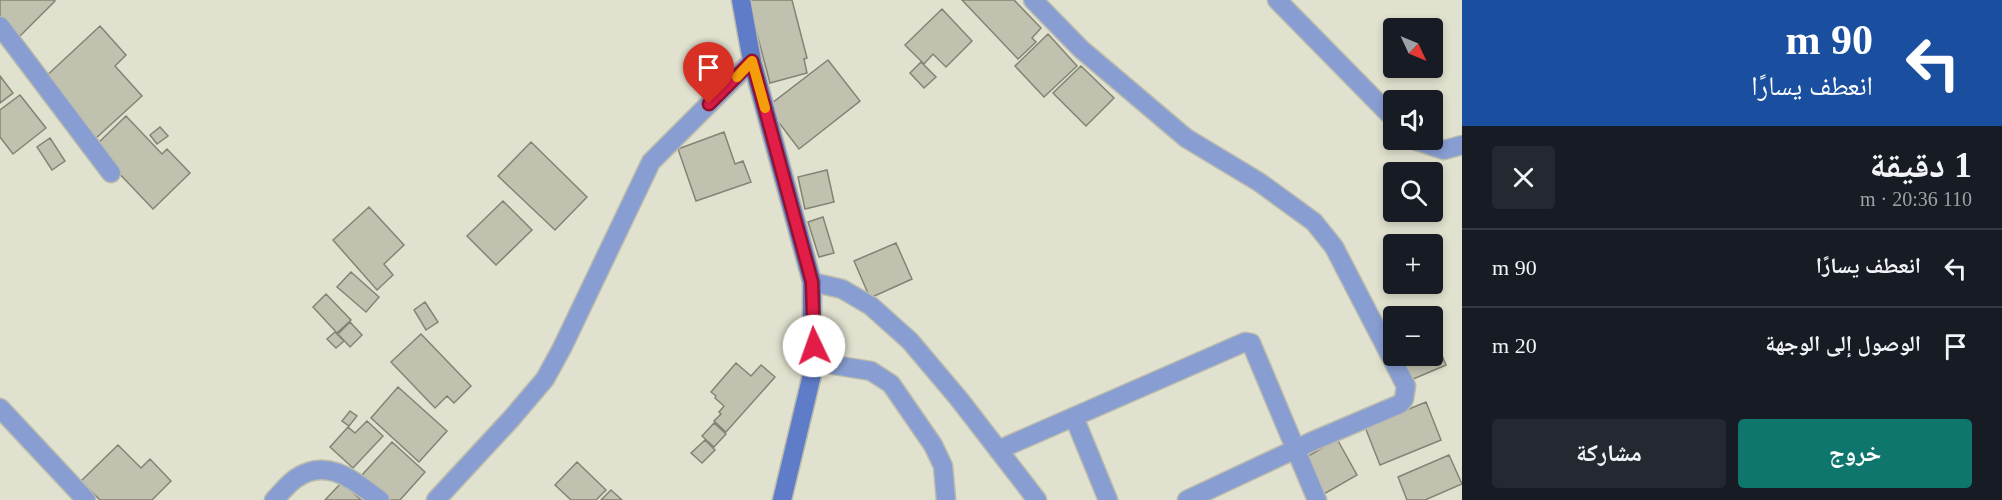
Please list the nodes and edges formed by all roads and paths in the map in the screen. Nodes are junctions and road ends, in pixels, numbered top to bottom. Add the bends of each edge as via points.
1 (741, 0) edge
2 (1034, 0) edge
3 (1278, 0) edge
4 (0, 26) edge
5 (752, 61) junction
6 (1383, 108) edge
7 (1462, 145) edge
8 (1443, 150) edge
9 (111, 173) dead end
10 (812, 282) junction
11 (815, 362) junction
12 (0, 408) edge
13 (1074, 417) junction
14 (1297, 449) junction
15 (998, 450) junction
16 (86, 500) edge
17 (274, 500) edge
18 (380, 500) edge
19 (436, 500) edge
20 (782, 500) edge
21 (946, 500) edge
22 (1038, 500) edge
23 (1108, 500) edge
24 (1187, 500) edge
25 (1317, 500) edge

1 - 5 main road
2 - 14 street via 1151,110 1186,138 1259,182 1314,222 1334,247 1406,386 1406,393 1394,407
3 - 6 street
4 - 9 street
5 - 10 main road
5 - 19 street via 651,162 545,379
7 - 8 street
10 - 11 main road
10 - 15 street via 842,290 871,306 910,341
11 - 20 main road
11 - 21 street via 871,371 891,384 943,466
12 - 16 street
13 - 14 street via 1245,342 1251,343
13 - 15 street
13 - 23 street
14 - 24 street
14 - 25 street
15 - 22 street
17 - 18 street via 293,480 318,470 344,474

